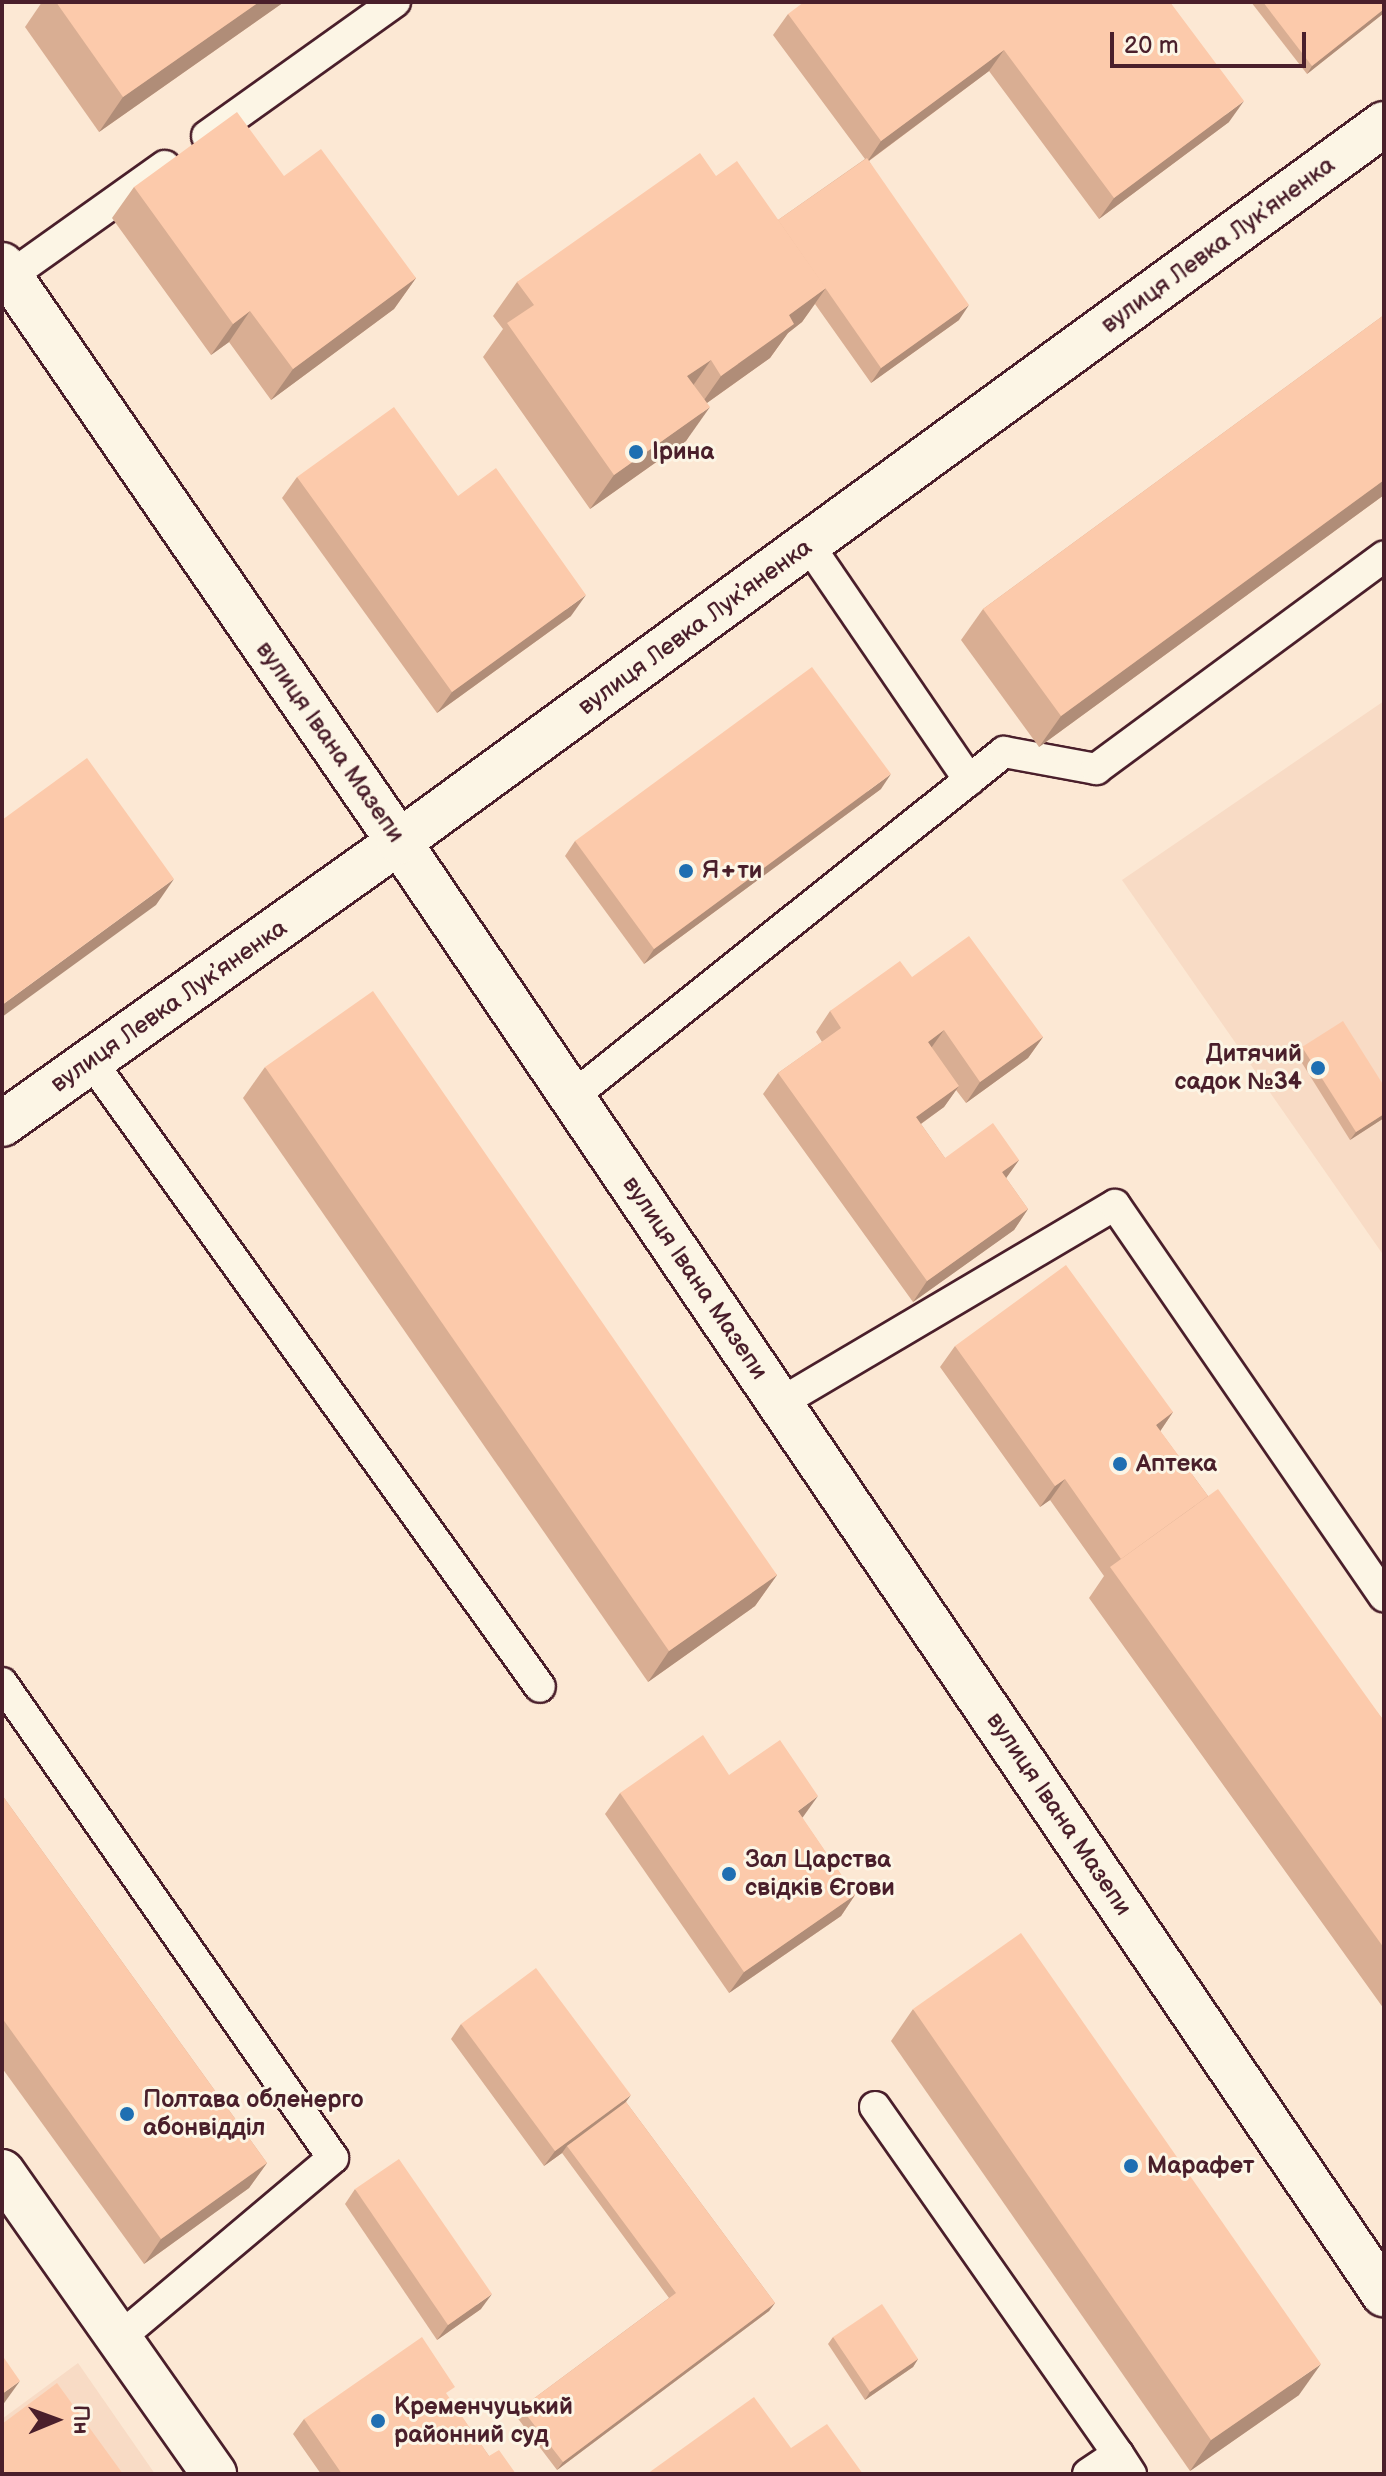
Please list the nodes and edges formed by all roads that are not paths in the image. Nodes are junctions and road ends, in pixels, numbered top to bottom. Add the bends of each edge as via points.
1 (395, 2) edge
2 (1384, 124) edge
3 (6, 270) edge
4 (808, 544) junction
5 (1384, 557) edge
6 (969, 780) junction
7 (399, 842) junction
8 (91, 1061) junction
9 (572, 1097) junction
10 (2, 1124) edge
11 (780, 1403) junction
12 (1384, 1596) edge
13 (2, 1683) edge
14 (540, 1687) dead end
15 (875, 2107) dead end
16 (2, 2172) edge
17 (1384, 2294) edge
18 (119, 2338) junction
19 (1124, 2464) edge
20 (214, 2474) edge
21 (1088, 2474) edge

1 - 3 lane
2 - 4 street, вулиця Левка Лукʼяненка
3 - 7 street, вулиця Івана Мазепи
4 - 6 lane
4 - 7 street, вулиця Левка Лукʼяненка
5 - 6 lane via 1096,769 1004,752
6 - 9 lane
7 - 8 street, вулиця Левка Лукʼяненка
7 - 9 street, вулиця Івана Мазепи
8 - 10 street, вулиця Левка Лукʼяненка
8 - 14 lane
9 - 11 street, вулиця Івана Мазепи
11 - 12 lane via 1115,1205
11 - 17 street, вулиця Івана Мазепи
13 - 18 lane via 333,2158
15 - 19 lane
16 - 18 street
18 - 20 street
19 - 21 lane

